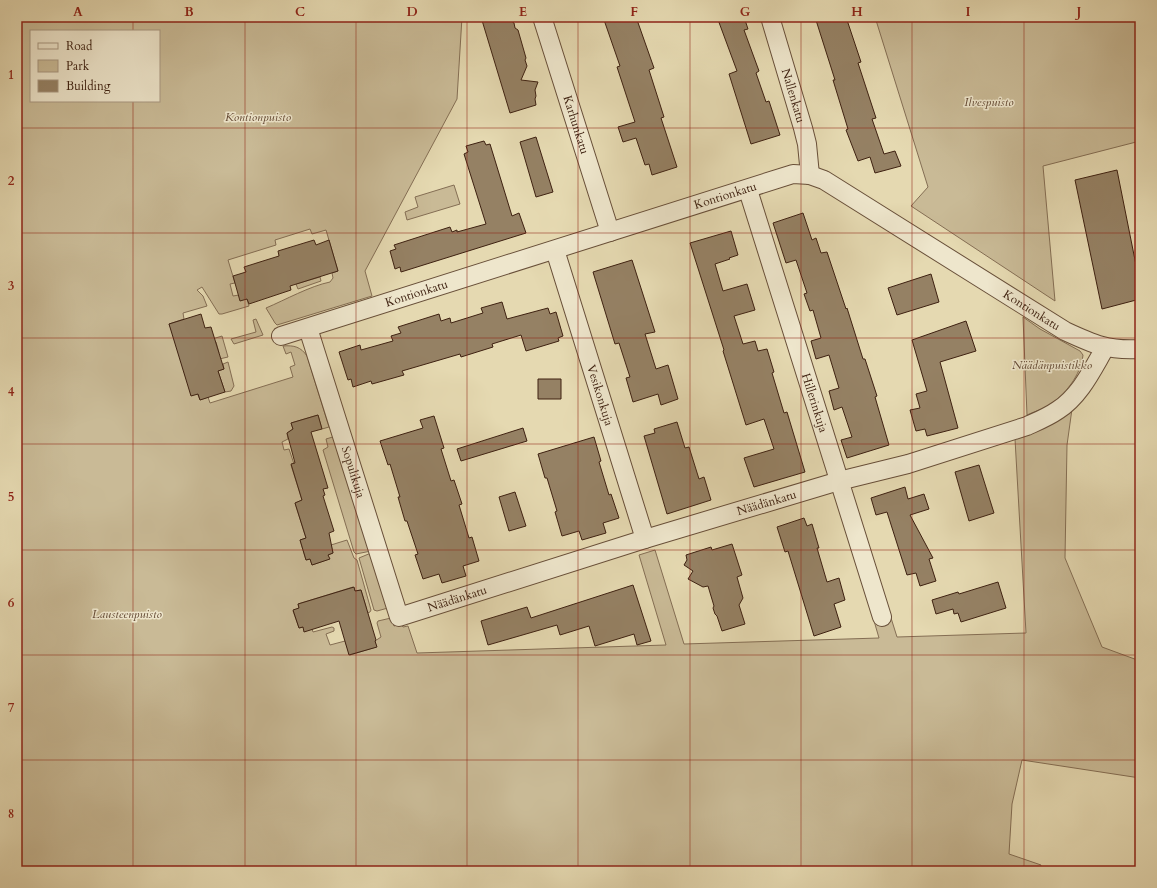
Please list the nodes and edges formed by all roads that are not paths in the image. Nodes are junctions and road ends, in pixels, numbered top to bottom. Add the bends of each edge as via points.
1 (542, 17) edge
2 (770, 17) edge
3 (810, 175) junction
4 (748, 190) junction
5 (610, 232) junction
6 (555, 250) junction
7 (308, 328) junction
8 (281, 336) dead end
9 (1105, 348) junction
10 (1140, 349) edge
11 (839, 482) junction
12 (645, 539) junction
13 (399, 617) joint
14 (882, 617) dead end

1 - 5 street, Karhunkatu
2 - 3 street, Nallenkatu via 804,128
3 - 4 street, Kontionkatu via 793,174
3 - 9 street, Kontionkatu via 824,180 1065,331
4 - 5 street, Kontionkatu
4 - 11 street, Hillerinkuja
5 - 6 street, Kontionkatu
6 - 7 street, Kontionkatu
6 - 12 street, Vesikonkuja
7 - 8 street, Kontionkatu
7 - 13 street, Sopulikuja
9 - 10 street, Kontionkatu
9 - 11 street, Näädänkatu via 1084,384 1073,397 1059,410 1044,418 1027,426 908,464
11 - 12 street, Näädänkatu
11 - 14 street, Hillerinkuja
12 - 13 street, Näädänkatu

